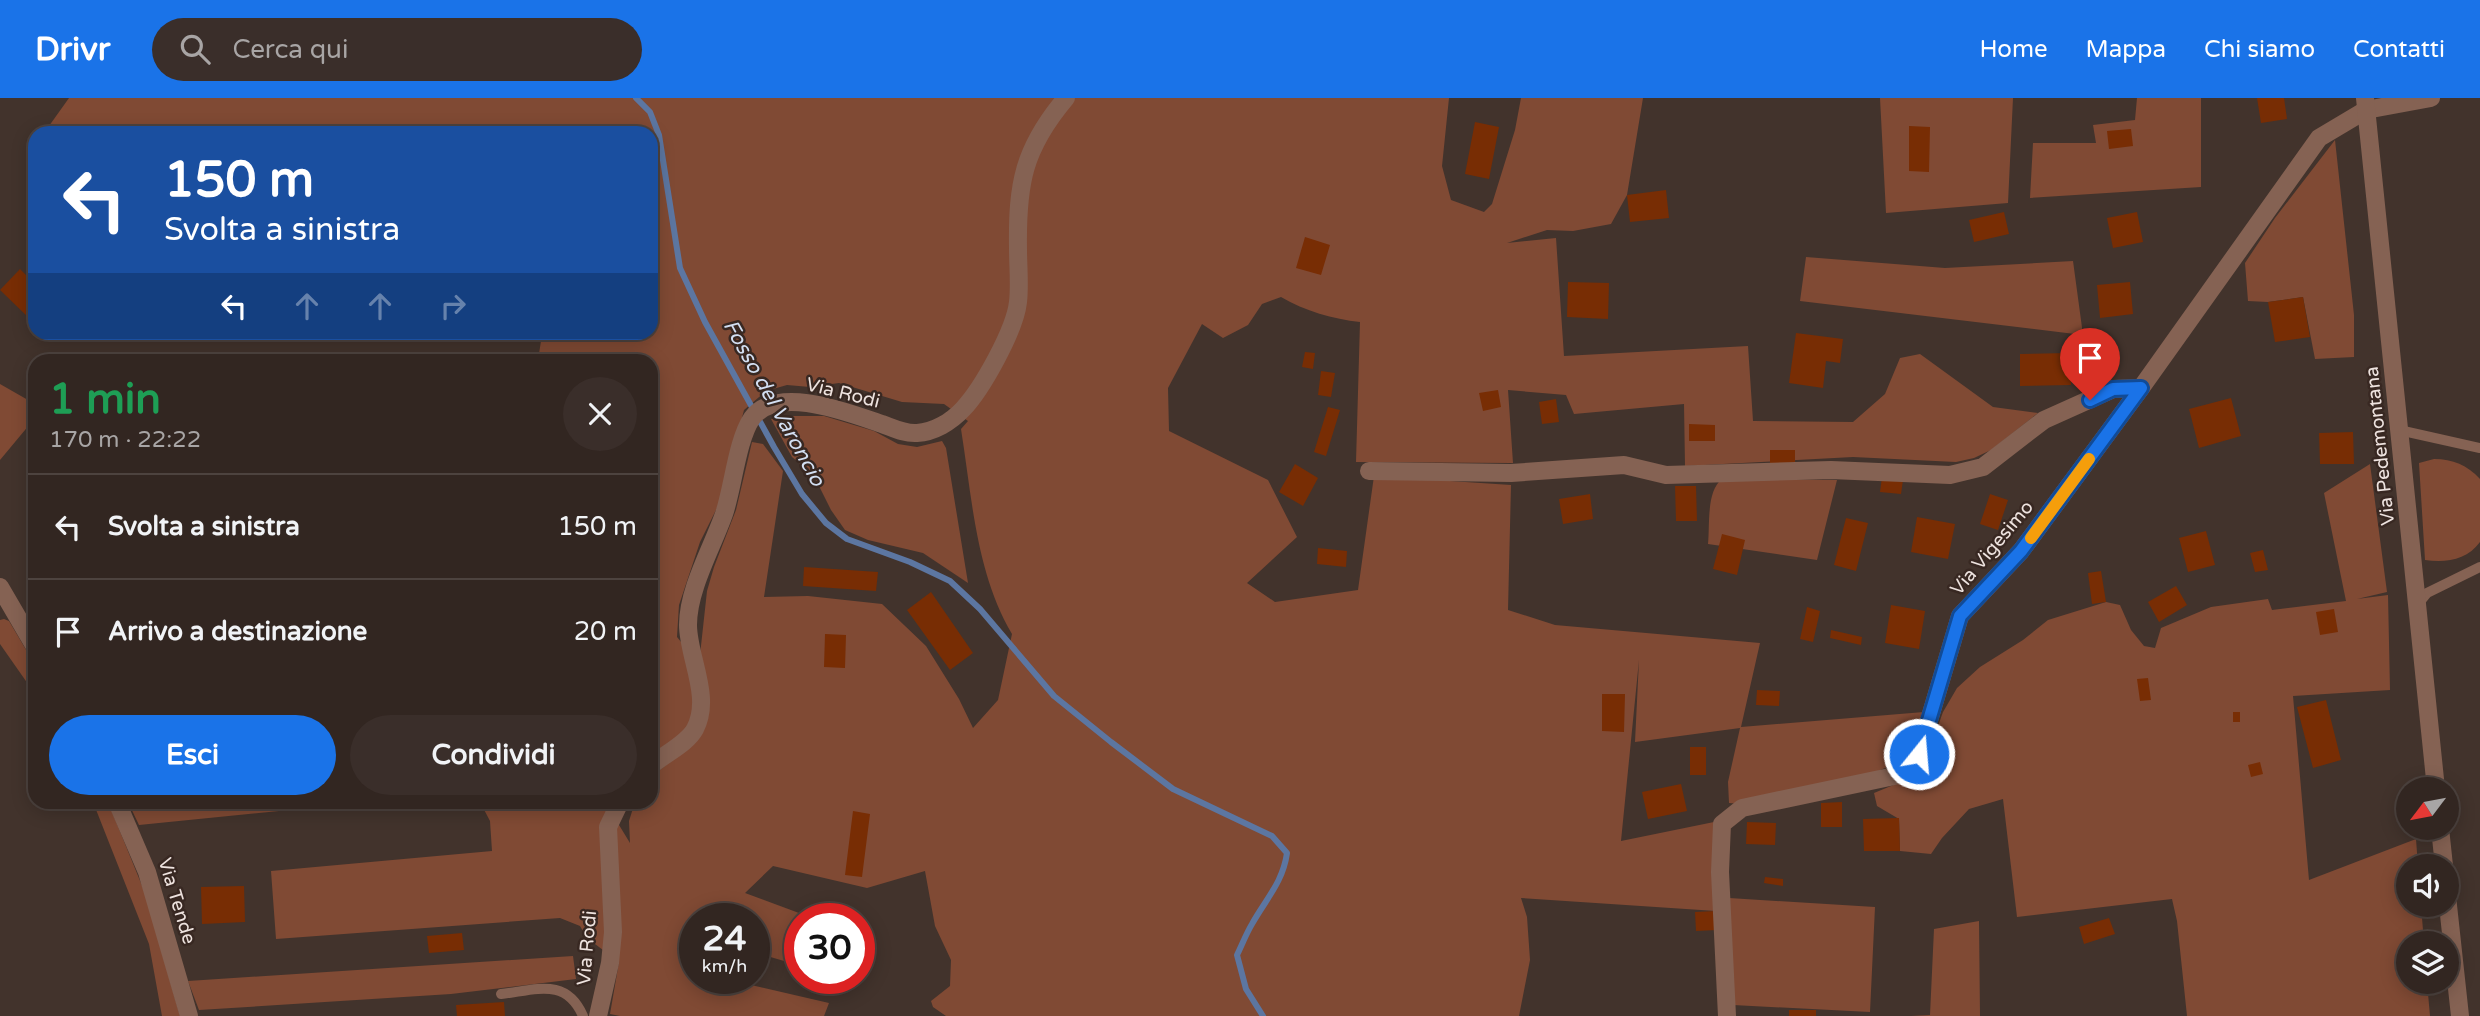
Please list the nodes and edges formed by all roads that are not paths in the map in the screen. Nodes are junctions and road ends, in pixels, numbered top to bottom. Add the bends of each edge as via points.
1 (1066, 98) edge
2 (2431, 98) edge
3 (2366, 104) edge
4 (2141, 388) junction
5 (2399, 430) junction
6 (2480, 448) edge
7 (1369, 471) dead end
8 (2480, 567) edge
9 (3, 598) edge
10 (2417, 604) junction
11 (28, 636) edge
12 (658, 761) edge
13 (2436, 777) edge
14 (120, 809) edge
15 (617, 809) edge
16 (2449, 917) edge
17 (501, 994) dead end
18 (190, 1016) edge
19 (583, 1016) edge
20 (598, 1016) edge
21 (1727, 1016) edge
22 (2460, 1016) edge

1 - 12 street, Via Rodi via 1023,170 1017,214 1019,300 1011,328 963,409 941,426 916,433 830,408 783,401 762,409 752,419 690,606 699,718 695,730
2 - 3 street, Via Vigesimo
3 - 4 street, Via Vigesimo via 2319,138
3 - 5 street, Via Pedemontana
4 - 7 street via 2113,389 2044,420 1983,467 1950,475 1831,470 1666,475 1624,465 1511,473
4 - 21 street, Via Vigesimo via 2021,551 1960,616 1919,754 1899,775 1742,808 1722,824
5 - 6 lane
5 - 10 street, Via Pedemontana
8 - 10 lane via 2427,593
9 - 11 street
10 - 13 street, Via Pedemontana
14 - 18 street, Via Tende via 146,872
15 - 20 street, Via Rodi via 608,827 613,932
16 - 22 street
17 - 19 lane via 555,988 577,1003

